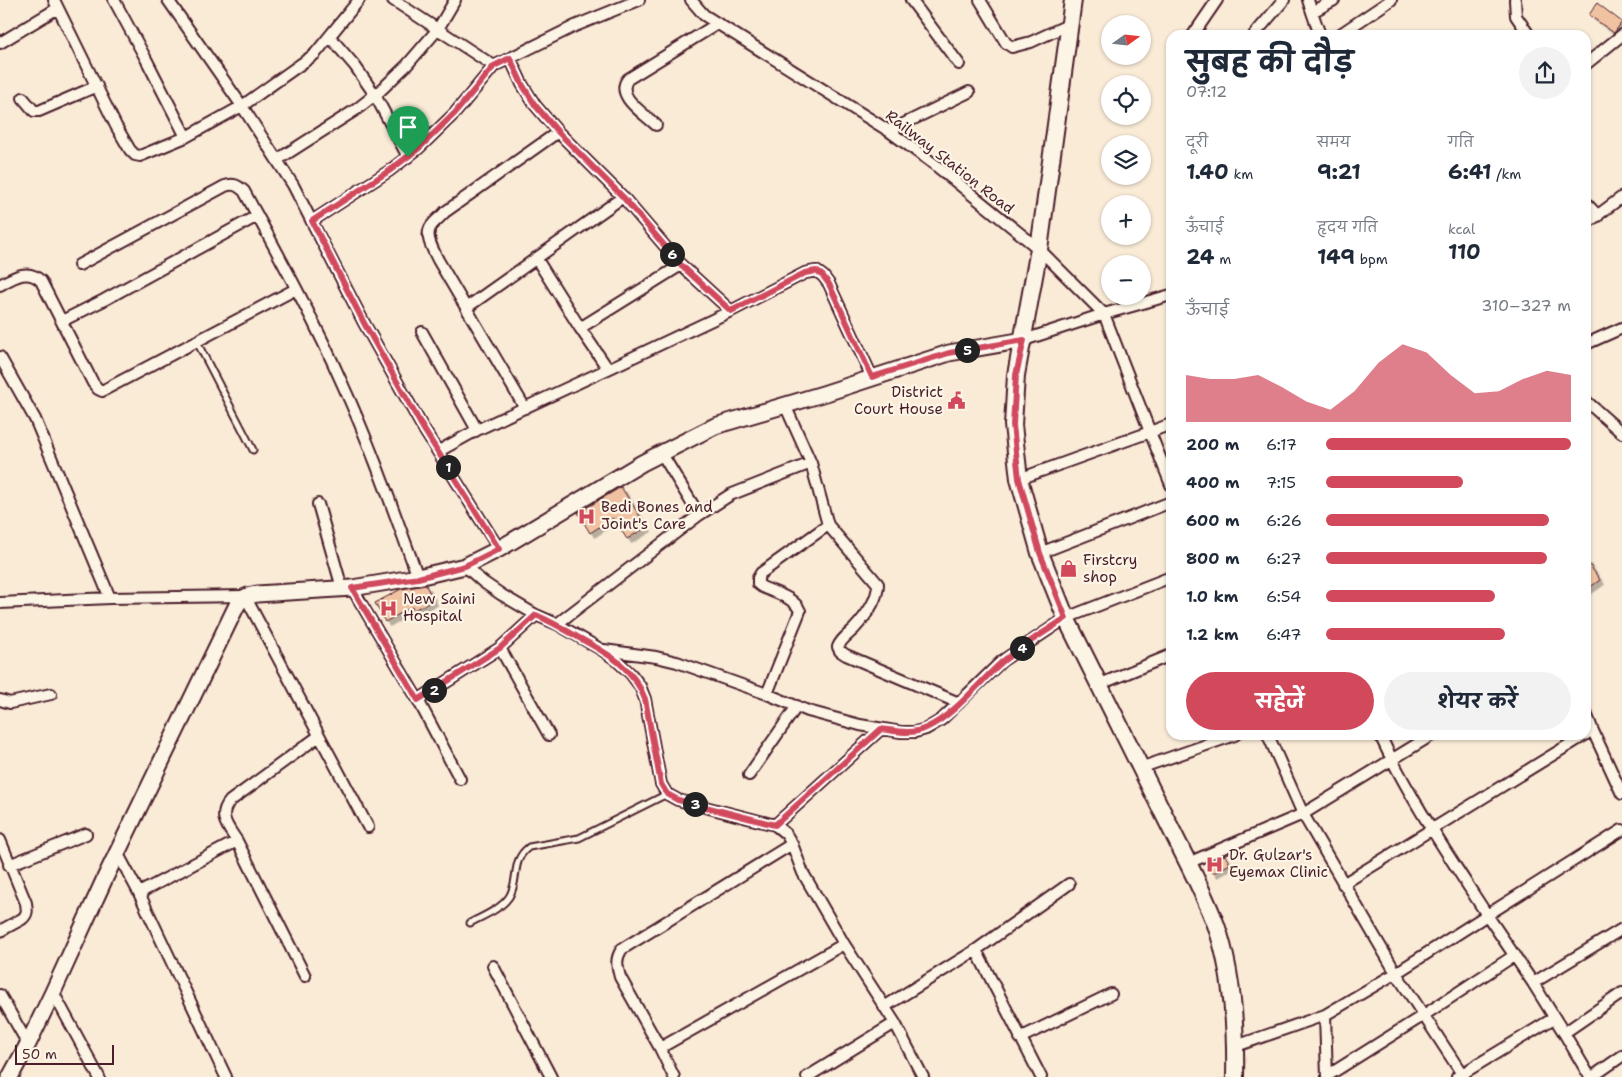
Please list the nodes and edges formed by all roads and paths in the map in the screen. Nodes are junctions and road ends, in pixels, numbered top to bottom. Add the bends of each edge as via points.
1 (114, 0) edge
2 (168, 0) edge
3 (358, 0) edge
4 (393, 0) edge
5 (455, 0) edge
6 (639, 0) edge
7 (691, 0) edge
8 (911, 0) edge
9 (980, 0) edge
10 (1073, 0) edge
11 (1217, 0) edge
12 (1284, 0) edge
13 (1308, 0) edge
14 (1334, 0) edge
15 (1391, 0) edge
16 (1515, 0) edge
17 (56, 4) edge
18 (1312, 12) junction
19 (717, 24) junction
20 (1070, 24) junction
21 (438, 30) junction
22 (1196, 30) edge
23 (1258, 30) edge
24 (1318, 30) edge
25 (1346, 30) edge
26 (1526, 30) edge
27 (1622, 35) edge
28 (330, 37) junction
29 (0, 43) edge
30 (510, 58) junction
31 (1591, 60) edge
32 (959, 64) dead end
33 (494, 66) junction
34 (97, 86) junction
35 (969, 92) dead end
36 (375, 95) junction
37 (23, 98) dead end
38 (242, 106) junction
39 (656, 125) dead end
40 (889, 131) junction
41 (558, 132) junction
42 (186, 138) junction
43 (408, 157) junction
44 (277, 160) junction
45 (623, 197) junction
46 (1622, 197) edge
47 (1591, 208) edge
48 (257, 216) junction
49 (1598, 216) junction
50 (312, 221) junction
51 (1591, 221) edge
52 (1039, 249) junction
53 (536, 258) junction
54 (79, 265) dead end
55 (681, 265) junction
56 (0, 285) edge
57 (296, 289) junction
58 (1166, 296) edge
59 (466, 308) junction
60 (731, 311) junction
61 (1104, 314) junction
62 (62, 322) junction
63 (580, 328) junction
64 (1622, 328) edge
65 (422, 332) dead end
66 (1024, 340) junction
67 (197, 342) junction
68 (1591, 342) edge
69 (0, 357) edge
70 (608, 369) junction
71 (872, 377) junction
72 (785, 405) junction
73 (1591, 405) edge
74 (525, 408) junction
75 (1166, 426) edge
76 (477, 430) junction
77 (1150, 432) junction
78 (1622, 433) edge
79 (253, 450) dead end
80 (439, 451) junction
81 (662, 454) junction
82 (811, 464) junction
83 (1166, 472) edge
84 (1019, 479) junction
85 (318, 504) dead end
86 (1166, 504) edge
87 (699, 515) junction
88 (828, 525) junction
89 (499, 549) junction
90 (1040, 553) junction
91 (465, 566) junction
92 (418, 578) junction
93 (1166, 580) edge
94 (347, 588) junction
95 (245, 596) junction
96 (110, 598) junction
97 (0, 603) edge
98 (536, 615) junction
99 (1066, 618) junction
100 (557, 624) junction
101 (500, 648) junction
102 (602, 650) junction
103 (1166, 657) edge
104 (1098, 685) junction
105 (51, 694) dead end
106 (767, 694) junction
107 (0, 700) edge
108 (418, 700) junction
109 (959, 703) junction
110 (797, 706) junction
111 (881, 729) junction
112 (549, 735) dead end
113 (319, 736) junction
114 (1591, 738) edge
115 (1221, 740) edge
116 (1270, 740) edge
117 (1382, 740) edge
118 (1423, 740) edge
119 (1577, 740) edge
120 (1391, 759) junction
121 (1140, 768) junction
122 (749, 775) dead end
123 (460, 779) dead end
124 (667, 794) junction
125 (1622, 794) edge
126 (1303, 814) junction
127 (775, 825) junction
128 (368, 827) dead end
129 (1432, 829) junction
130 (1622, 830) edge
131 (86, 834) dead end
132 (237, 841) junction
133 (792, 844) junction
134 (1, 847) edge
135 (118, 854) junction
136 (1188, 862) junction
137 (9, 864) junction
138 (1069, 884) dead end
139 (1343, 884) junction
140 (139, 893) junction
141 (1487, 915) junction
142 (470, 923) dead end
143 (1622, 929) edge
144 (0, 931) edge
145 (844, 944) junction
146 (976, 950) junction
147 (1515, 955) junction
148 (493, 966) dead end
149 (1396, 972) junction
150 (305, 976) dead end
151 (1533, 983) junction
152 (53, 992) junction
153 (1622, 993) edge
154 (1111, 994) dead end
155 (0, 995) edge
156 (884, 1006) junction
157 (1325, 1015) junction
158 (1424, 1015) junction
159 (1554, 1018) junction
160 (895, 1023) junction
161 (1564, 1034) junction
162 (1020, 1038) junction
163 (28, 1044) junction
164 (1236, 1046) junction
165 (660, 1048) junction
166 (1622, 1056) edge
167 (1327, 1076) edge
168 (1461, 1076) edge
169 (10, 1077) edge
170 (100, 1077) edge
171 (226, 1077) edge
172 (552, 1077) edge
173 (674, 1077) edge
174 (807, 1077) edge
175 (923, 1077) edge
176 (1041, 1077) edge
177 (1235, 1077) edge
178 (1591, 1077) edge

1 - 42 street
2 - 38 street
3 - 28 street
4 - 21 street
5 - 21 street
6 - 30 street via 575,26
7 - 19 street, Railway Station Road
8 - 32 street
9 - 20 street via 1006,43 1012,47
10 - 20 main road
11 - 22 street
12 - 23 street
13 - 18 street
14 - 18 street
15 - 25 street
16 - 26 street via 1516,16
17 - 29 street
17 - 34 street
18 - 24 street
19 - 39 street via 624,83 629,100
19 - 40 street, Railway Station Road
20 - 52 main road
21 - 33 street
21 - 36 street via 408,65
27 - 31 street
28 - 36 street
28 - 38 street via 315,54
30 - 33 street
30 - 41 street via 535,105
33 - 43 street via 455,113
34 - 37 street via 39,111 34,111
34 - 42 street via 116,126 135,155 153,152
35 - 40 street
36 - 43 street
36 - 44 street
38 - 42 street
38 - 44 street
40 - 52 street, Railway Station Road
41 - 45 street
41 - 59 street via 445,212 430,228 431,245
43 - 50 street
44 - 50 street
45 - 53 street
45 - 55 street
46 - 49 street
47 - 49 street
48 - 54 street via 244,191 231,184
48 - 57 street
48 - 62 street
49 - 51 street
50 - 80 street via 364,323
52 - 61 street, Railway Station Road
52 - 66 main road
53 - 59 street
53 - 63 street
55 - 60 street
55 - 63 street
56 - 62 street via 21,274 36,276
57 - 67 street
57 - 92 street via 343,384
58 - 61 street
59 - 74 street
60 - 70 street
60 - 71 street via 805,273 816,271 829,284
61 - 66 street
61 - 77 street
62 - 67 street via 93,383 102,391
63 - 70 street
64 - 68 street
65 - 76 street
66 - 71 main road via 949,353
66 - 84 main road via 1016,375 1013,425
67 - 79 lane
69 - 96 street via 35,419
70 - 74 street
71 - 72 main road
72 - 81 main road via 715,426
72 - 82 street
73 - 78 street
74 - 76 street
75 - 77 street
76 - 80 street
77 - 83 street
77 - 84 street
80 - 89 street
81 - 87 street
81 - 89 main road
82 - 87 street via 730,494
82 - 88 street
84 - 90 main road
85 - 94 street
86 - 90 street
87 - 100 street
88 - 106 street via 758,578 758,584 793,600 800,611
88 - 109 street via 878,584 877,598 840,642 840,651
89 - 91 main road
90 - 99 main road
91 - 92 main road
91 - 98 street via 483,582
92 - 94 main road
93 - 99 street
94 - 95 main road
94 - 108 street
95 - 96 street
95 - 113 street
95 - 135 main road via 236,607
96 - 97 street
98 - 100 street
98 - 101 street
99 - 104 main road
99 - 109 street via 1002,661
100 - 102 street
101 - 108 street
101 - 112 street
102 - 106 street via 676,662
102 - 124 street via 631,674 640,686 661,784
103 - 104 street
104 - 121 main road
105 - 107 street via 10,703
106 - 110 street
108 - 123 street
109 - 111 street via 926,729 901,732
110 - 111 street
110 - 122 street
111 - 127 street
113 - 128 street
113 - 132 street via 224,808 223,816
114 - 125 street
115 - 121 street
116 - 126 street
117 - 120 street
118 - 120 street
119 - 129 street
120 - 126 street
120 - 129 street
121 - 136 main road
124 - 127 street via 678,800
124 - 142 lane via 579,838 529,847 518,860 511,895
126 - 136 street
126 - 139 street
127 - 133 street
129 - 139 street
129 - 141 street
130 - 141 street
131 - 137 street
132 - 140 street
132 - 150 street
133 - 145 street via 803,872
133 - 165 street via 622,949 617,956 620,977
134 - 137 street
135 - 140 street
135 - 152 main road
136 - 164 main road via 1217,927 1229,979
137 - 144 street via 27,911 25,917
138 - 146 street
139 - 149 street
140 - 171 street
141 - 147 street
141 - 149 street
143 - 151 street
145 - 156 street
145 - 165 street
146 - 156 street
146 - 162 street
147 - 151 street
147 - 158 street
148 - 172 street
149 - 157 street
149 - 158 street
151 - 159 street
152 - 163 main road
152 - 170 street
153 - 161 street
154 - 162 street
155 - 163 street
156 - 160 street
157 - 164 street
157 - 167 street
158 - 167 street
158 - 168 street
159 - 161 street
159 - 168 street
160 - 174 street
160 - 175 street
161 - 178 street
162 - 176 street
163 - 169 main road
164 - 177 main road
165 - 173 street
166 - 178 street

